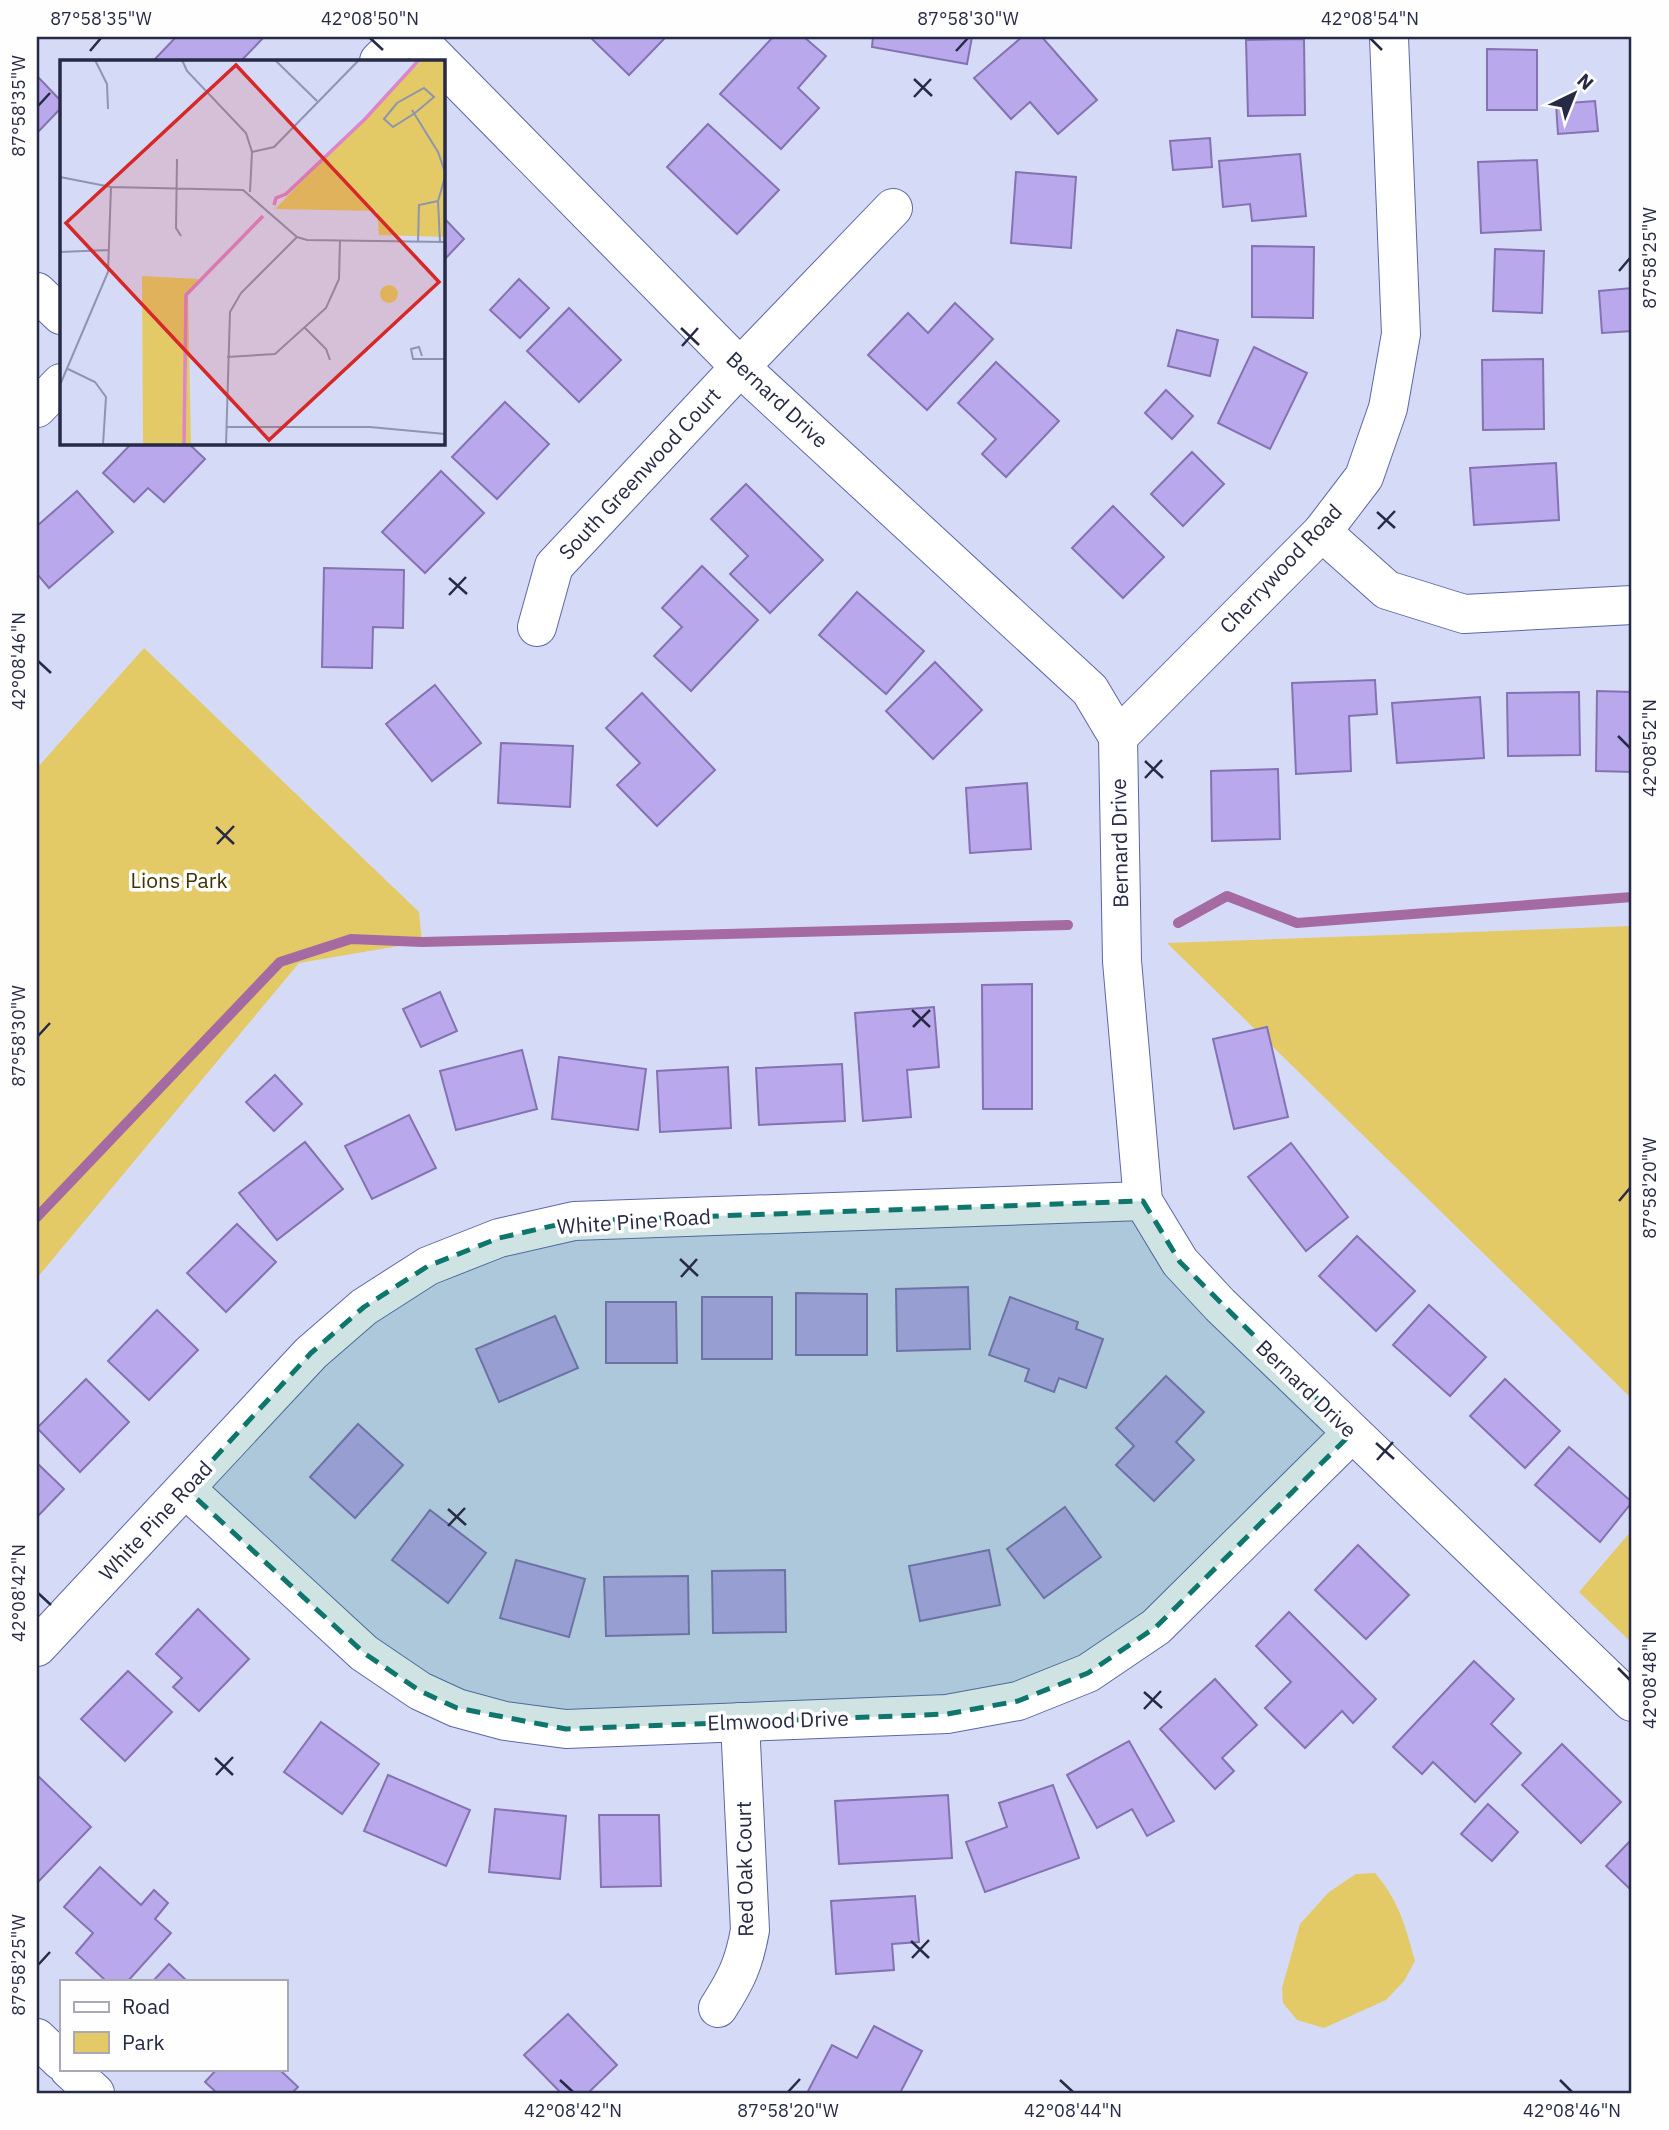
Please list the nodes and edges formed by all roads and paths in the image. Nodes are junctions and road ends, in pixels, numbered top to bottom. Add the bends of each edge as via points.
1 (403, 37) edge
2 (415, 37) edge
3 (1389, 37) edge
4 (380, 60) edge
5 (438, 60) edge
6 (444, 66) edge
7 (893, 208) dead end
8 (37, 292) edge
9 (60, 314) edge
10 (740, 367) junction
11 (60, 384) edge
12 (37, 408) edge
13 (1322, 532) junction
14 (1632, 605) edge
15 (537, 627) dead end
16 (1118, 737) junction
17 (1143, 1201) junction
18 (1352, 1433) junction
19 (186, 1489) junction
20 (37, 1647) edge
21 (1632, 1702) edge
22 (740, 1722) junction
23 (718, 2008) dead end
24 (37, 2038) edge
25 (60, 2060) edge
26 (70, 2070) edge
27 (95, 2093) edge

1 - 4 street
2 - 5 street, Bernard Drive
3 - 13 street, Cherrywood Road via 1401,334 1388,408 1364,477
6 - 10 street, Bernard Drive
7 - 10 street, South Greenwood Court
8 - 9 street
10 - 15 street, South Greenwood Court via 554,566
10 - 16 street, Bernard Drive via 1090,690
11 - 12 street
13 - 14 street via 1387,590 1464,614
13 - 16 street, Cherrywood Road
16 - 17 street, Bernard Drive via 1122,961
17 - 18 street, Bernard Drive via 1180,1262
17 - 19 street, White Pine Road via 574,1221 499,1238 428,1266 364,1307 311,1353
18 - 21 street, Bernard Drive
18 - 22 street, Elmwood Drive via 1156,1627 1088,1673 1018,1701 947,1714
19 - 20 street, White Pine Road
19 - 22 street, Elmwood Drive via 364,1653 420,1691 457,1708 505,1721 566,1729
22 - 23 street, Red Oak Court via 750,1930 745,1958
24 - 25 street
26 - 27 street

